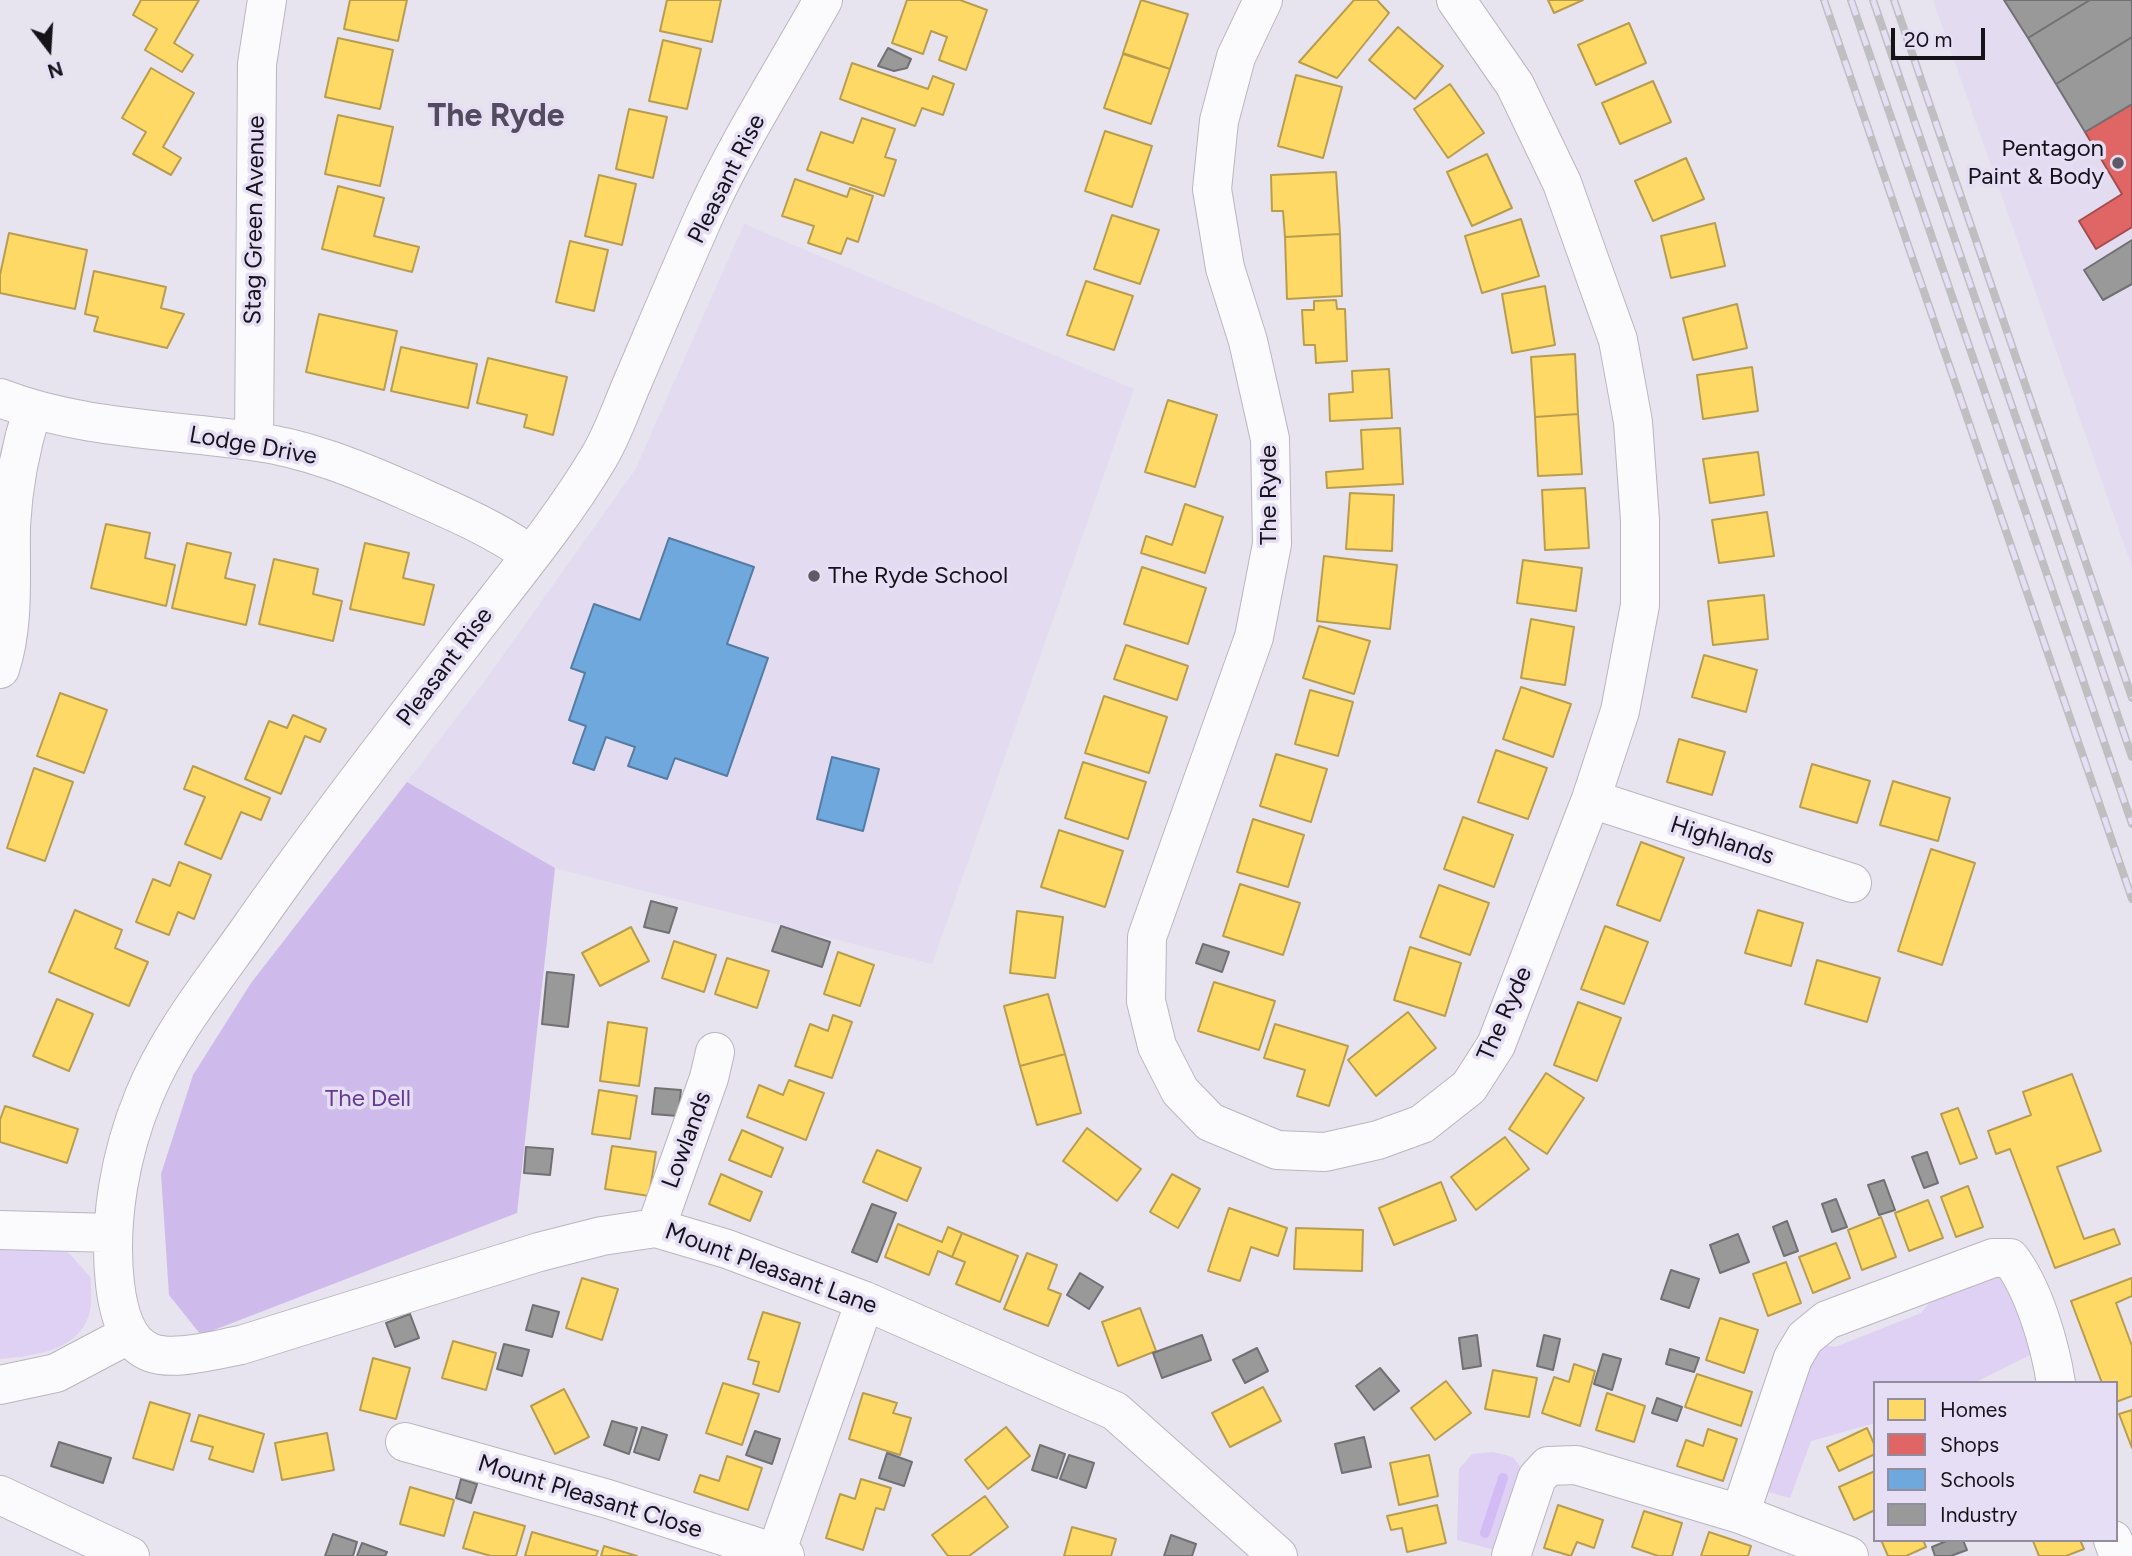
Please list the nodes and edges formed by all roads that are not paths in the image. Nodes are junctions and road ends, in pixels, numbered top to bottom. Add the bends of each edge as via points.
1 (267, 0) edge
2 (823, 0) edge
3 (1263, 0) edge
4 (1456, 0) edge
5 (16, 405) edge
6 (254, 441) junction
7 (530, 554) junction
8 (0, 669) edge
9 (1591, 799) junction
10 (1853, 883) dead end
11 (715, 1052) dead end
12 (656, 1228) junction
13 (0, 1230) edge
14 (112, 1233) junction
15 (865, 1301) junction
16 (128, 1335) junction
17 (2056, 1381) edge
18 (0, 1385) edge
19 (405, 1441) dead end
20 (0, 1495) edge
21 (1740, 1514) junction
22 (780, 1555) edge
23 (130, 1556) edge
24 (1278, 1556) edge
25 (1511, 1556) edge
26 (1849, 1556) edge

1 - 6 main road, Stag Green Avenue via 257,64
2 - 7 main road, Pleasant Rise via 709,206 600,456
3 - 9 main road, The Ryde via 1236,57 1219,121 1213,189 1225,268 1248,341 1270,439 1272,544 1254,637 1147,937 1146,1001 1157,1045 1180,1091 1210,1122 1277,1150 1325,1152 1422,1124 1469,1087 1496,1045
4 - 9 main road, The Ryde via 1515,85 1562,183 1618,340 1633,422 1640,605 1620,711
5 - 6 main road, Lodge Drive via 126,427
5 - 8 main road via 19,454 11,522 7,648
6 - 7 main road, Lodge Drive via 335,460 491,527
7 - 14 main road, Pleasant Rise via 284,878 168,1046 128,1142
9 - 10 main road, Highlands
11 - 12 main road, Lowlands
12 - 15 main road, Mount Pleasant Lane via 727,1249
12 - 16 main road, Mount Pleasant Lane via 539,1252 241,1345 201,1353 153,1354 138,1348
13 - 14 main road
14 - 16 main road, Pleasant Rise via 118,1310
15 - 22 main road, Mount Pleasant Close
15 - 24 main road, Mount Pleasant Lane via 1115,1411
16 - 18 main road via 56,1373
17 - 21 main road via 2051,1353 2020,1271 2010,1258 1993,1258 1827,1320 1805,1338 1793,1358
19 - 22 main road, Mount Pleasant Close via 608,1499
20 - 23 main road
21 - 25 main road via 1576,1465 1548,1466 1537,1478
21 - 26 main road

